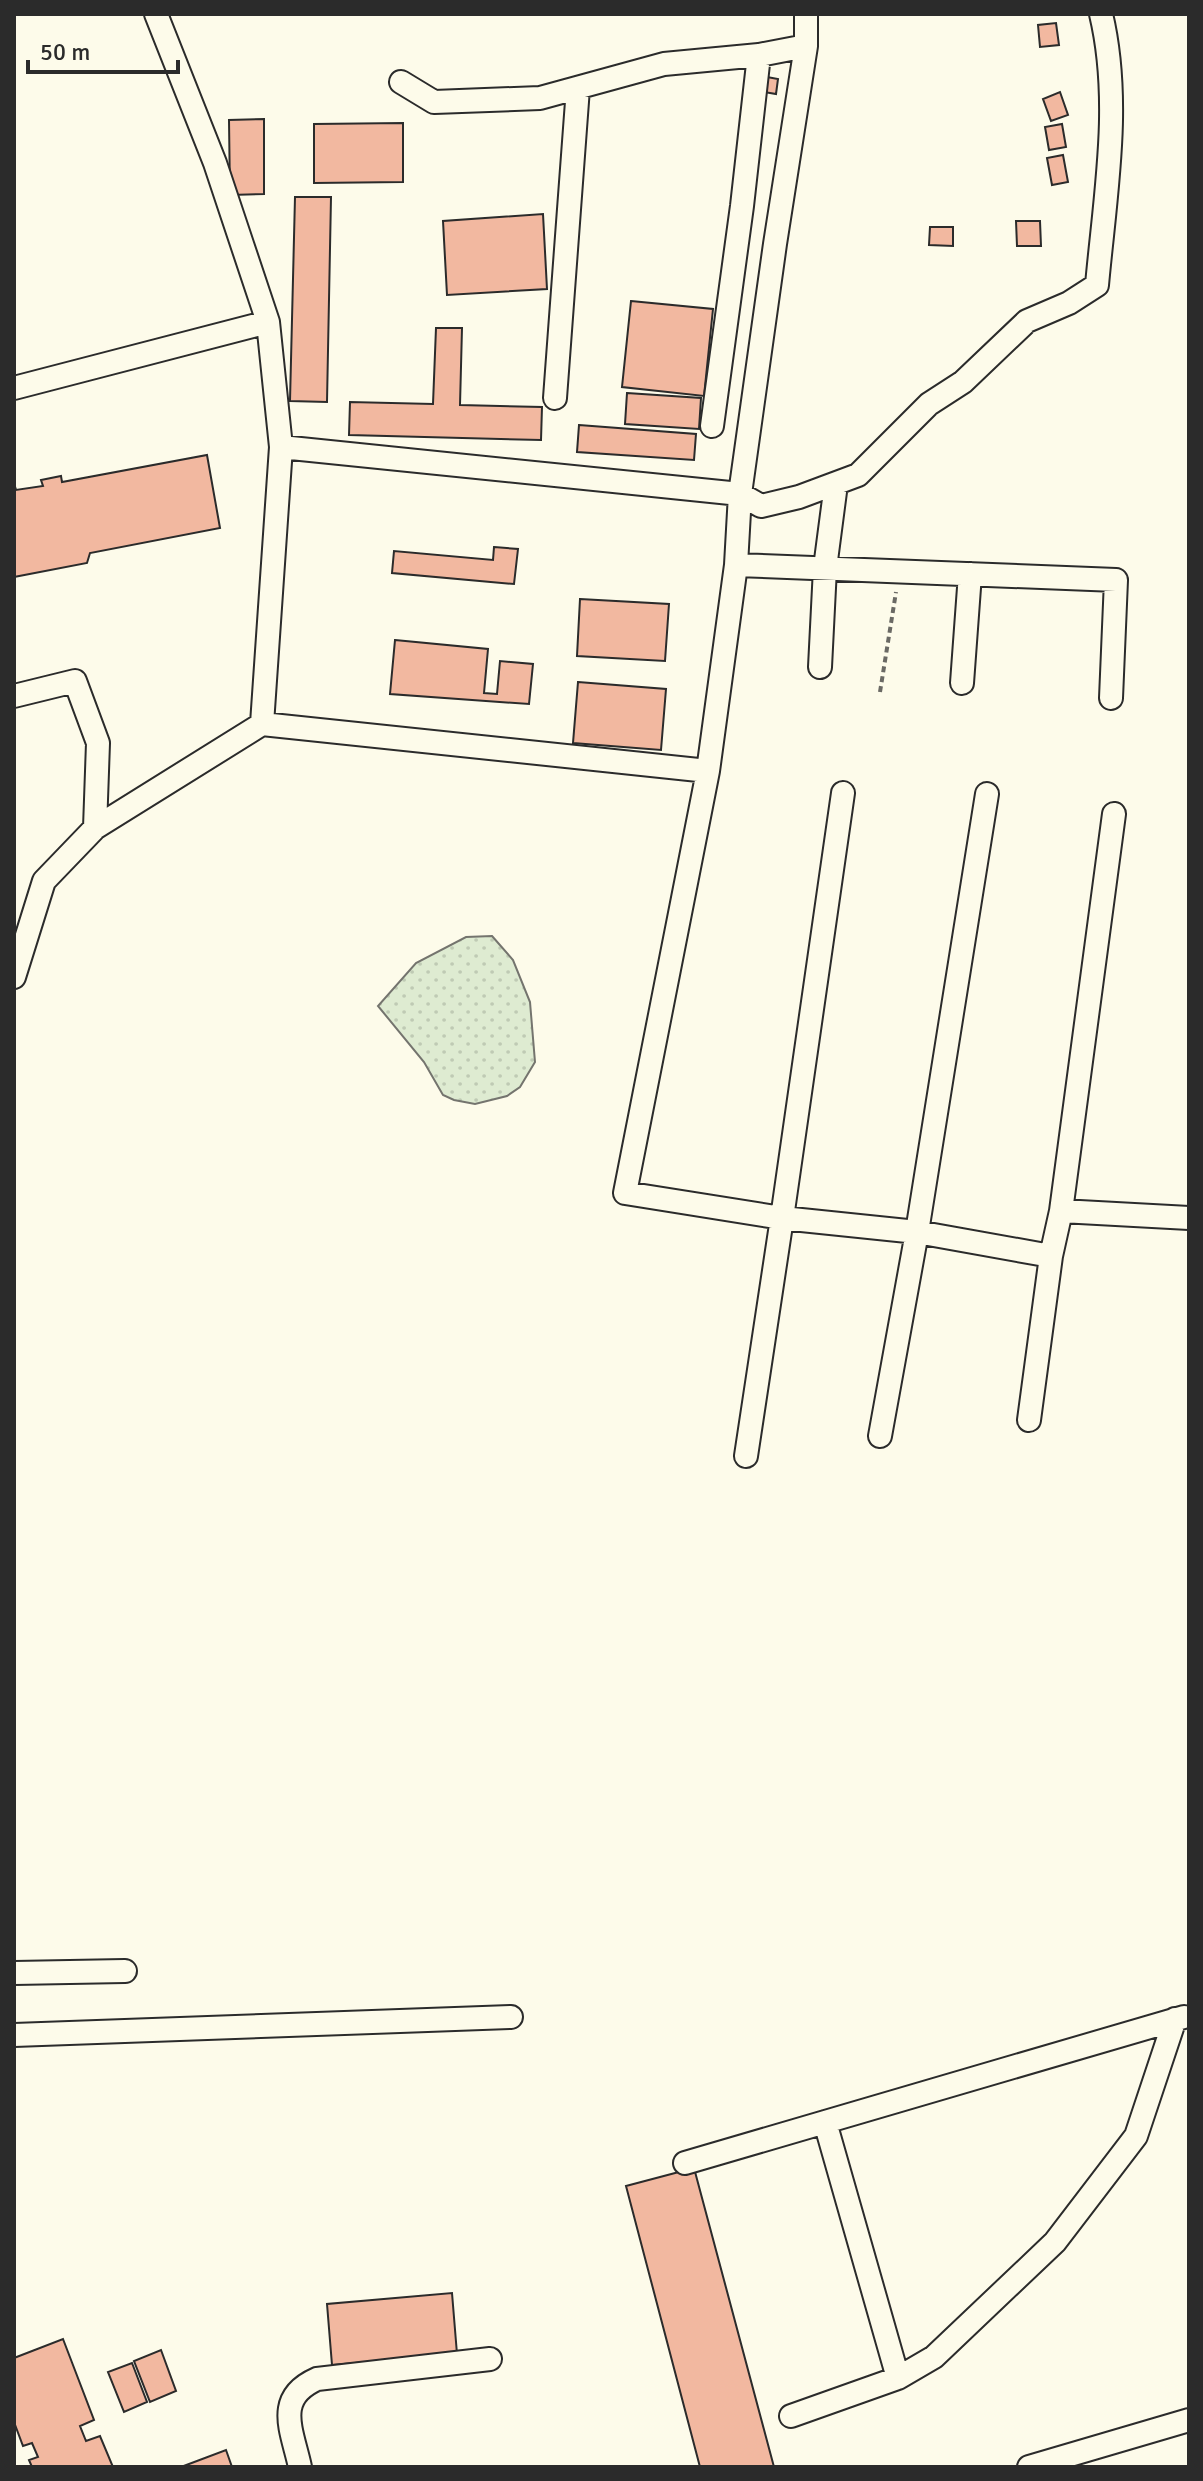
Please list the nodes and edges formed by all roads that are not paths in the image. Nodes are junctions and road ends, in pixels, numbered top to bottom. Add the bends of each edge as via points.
1 (156, 14) edge
2 (806, 14) edge
3 (1101, 14) edge
4 (806, 46) junction
5 (759, 55) junction
6 (401, 82) dead end
7 (578, 88) junction
8 (268, 322) junction
9 (14, 388) edge
10 (555, 398) dead end
11 (712, 426) dead end
12 (281, 447) junction
13 (836, 484) junction
14 (740, 494) junction
15 (736, 565) junction
16 (825, 568) junction
17 (970, 574) junction
18 (820, 667) dead end
19 (962, 683) dead end
20 (14, 696) edge
21 (1111, 698) dead end
22 (262, 724) junction
23 (708, 771) junction
24 (843, 793) dead end
25 (987, 794) dead end
26 (1114, 814) dead end
27 (95, 828) junction
28 (14, 977) edge
29 (1061, 1211) junction
30 (782, 1218) junction
31 (1189, 1218) edge
32 (917, 1232) junction
33 (1051, 1256) junction
34 (1029, 1420) dead end
35 (880, 1436) dead end
36 (746, 1456) dead end
37 (125, 1971) dead end
38 (14, 1973) edge
39 (511, 2017) dead end
40 (1182, 2017) edge
41 (14, 2035) edge
42 (825, 2122) junction
43 (685, 2163) dead end
44 (490, 2359) dead end
45 (898, 2378) junction
46 (791, 2416) dead end
47 (1189, 2420) edge
48 (300, 2467) edge
49 (1029, 2467) edge

1 - 8 street via 215,163
2 - 4 street
3 - 13 street via 1109,48 1111,129 1097,285 1027,321 963,382 929,404 858,475
4 - 5 street
4 - 14 street
5 - 7 street via 664,64
5 - 11 street
6 - 7 street via 434,102 540,98
7 - 10 street
8 - 9 street
8 - 12 street
12 - 14 street
12 - 22 street
13 - 14 street via 761,506
13 - 16 street
14 - 15 street
15 - 16 street
15 - 23 street
16 - 17 street
16 - 18 street
17 - 19 street
17 - 21 street via 1116,580
20 - 27 street via 75,681 98,743
22 - 23 street
22 - 27 street
23 - 30 street via 625,1193
24 - 30 street
25 - 32 street
26 - 29 street
27 - 28 street via 44,881
29 - 31 street
29 - 33 street
30 - 32 street
30 - 36 street
32 - 33 street
32 - 35 street
33 - 34 street
37 - 38 street
39 - 41 street
40 - 42 street
40 - 45 street via 1136,2136 1055,2242 934,2357
42 - 43 street
42 - 45 street
44 - 48 street via 302,2385 292,2394 289,2418
45 - 46 street
47 - 49 street

